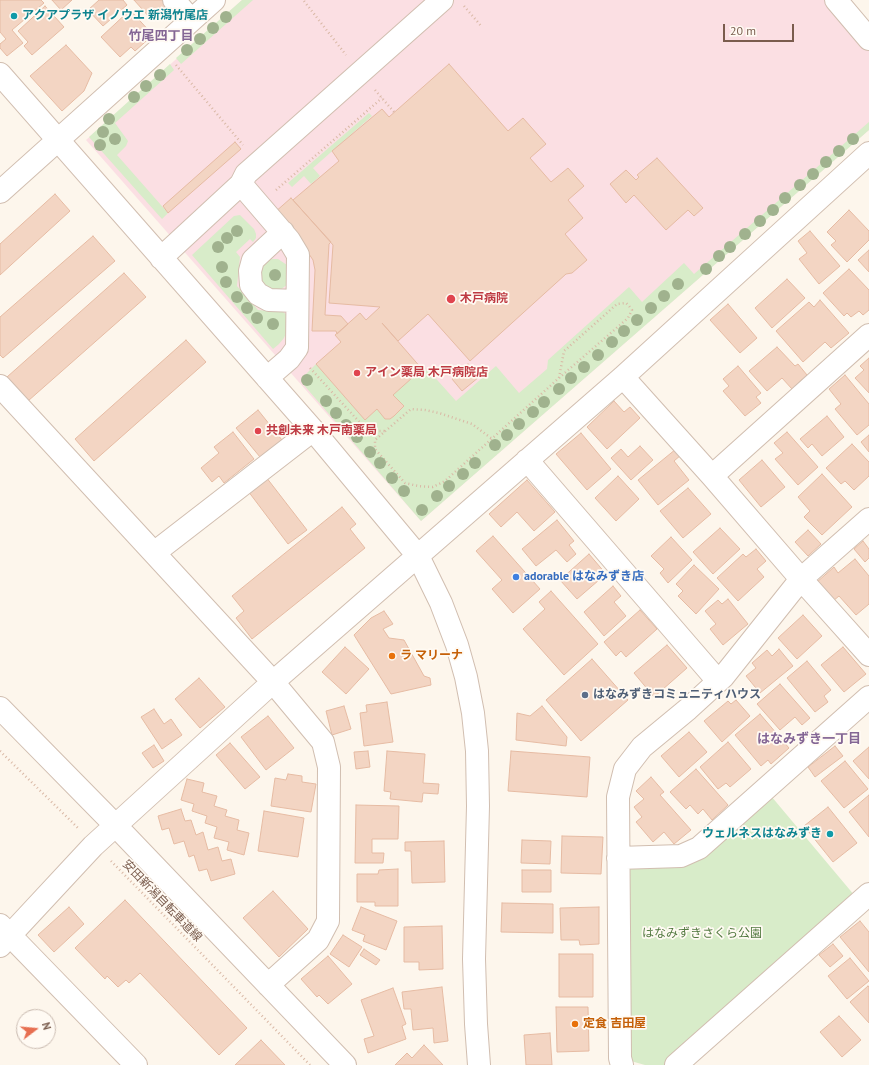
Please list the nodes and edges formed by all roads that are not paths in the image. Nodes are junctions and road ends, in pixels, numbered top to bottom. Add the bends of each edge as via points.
1 (174, 0) edge
2 (214, 0) edge
3 (442, 0) edge
4 (836, 0) edge
5 (192, 20) junction
6 (869, 39) edge
7 (0, 74) edge
8 (57, 140) junction
9 (869, 153) edge
10 (241, 184) junction
11 (0, 192) edge
12 (283, 232) junction
13 (161, 258) junction
14 (297, 301) junction
15 (869, 335) edge
16 (623, 377) junction
17 (267, 378) junction
18 (0, 386) edge
19 (313, 430) junction
20 (526, 460) junction
21 (712, 476) junction
22 (869, 519) edge
23 (154, 553) junction
24 (418, 556) junction
25 (801, 579) junction
26 (869, 655) edge
27 (718, 681) junction
28 (273, 682) junction
29 (869, 697) edge
30 (0, 708) edge
31 (116, 826) junction
32 (618, 858) junction
33 (869, 894) edge
34 (4, 936) edge
35 (268, 985) junction
36 (136, 1065) edge
37 (345, 1065) edge
38 (479, 1065) edge
39 (622, 1065) edge
40 (676, 1065) edge

1 - 5 street
2 - 5 street
3 - 10 street via 246,174
4 - 6 street
5 - 8 street
7 - 8 street
8 - 11 street
8 - 13 street
9 - 16 street
10 - 12 street
10 - 13 street
12 - 14 street via 298,255
12 - 14 street via 253,260 250,271 251,285 258,294 269,300
13 - 17 street
14 - 17 street via 297,348 289,359
15 - 21 street
16 - 20 street
16 - 21 street
17 - 19 street
18 - 23 street
19 - 23 street
19 - 24 street
20 - 24 street
20 - 27 street
21 - 25 street
22 - 25 street
23 - 28 street
24 - 28 street
24 - 38 street via 457,644 473,713 478,798 474,959
25 - 26 street
25 - 27 street
27 - 32 street via 642,747 625,769 618,797
28 - 31 street
28 - 35 street via 323,742 329,767 328,921 318,940
29 - 32 street via 699,848 682,856
30 - 31 street
31 - 34 street
31 - 35 street
32 - 39 street
33 - 40 street
34 - 36 street
35 - 37 street

